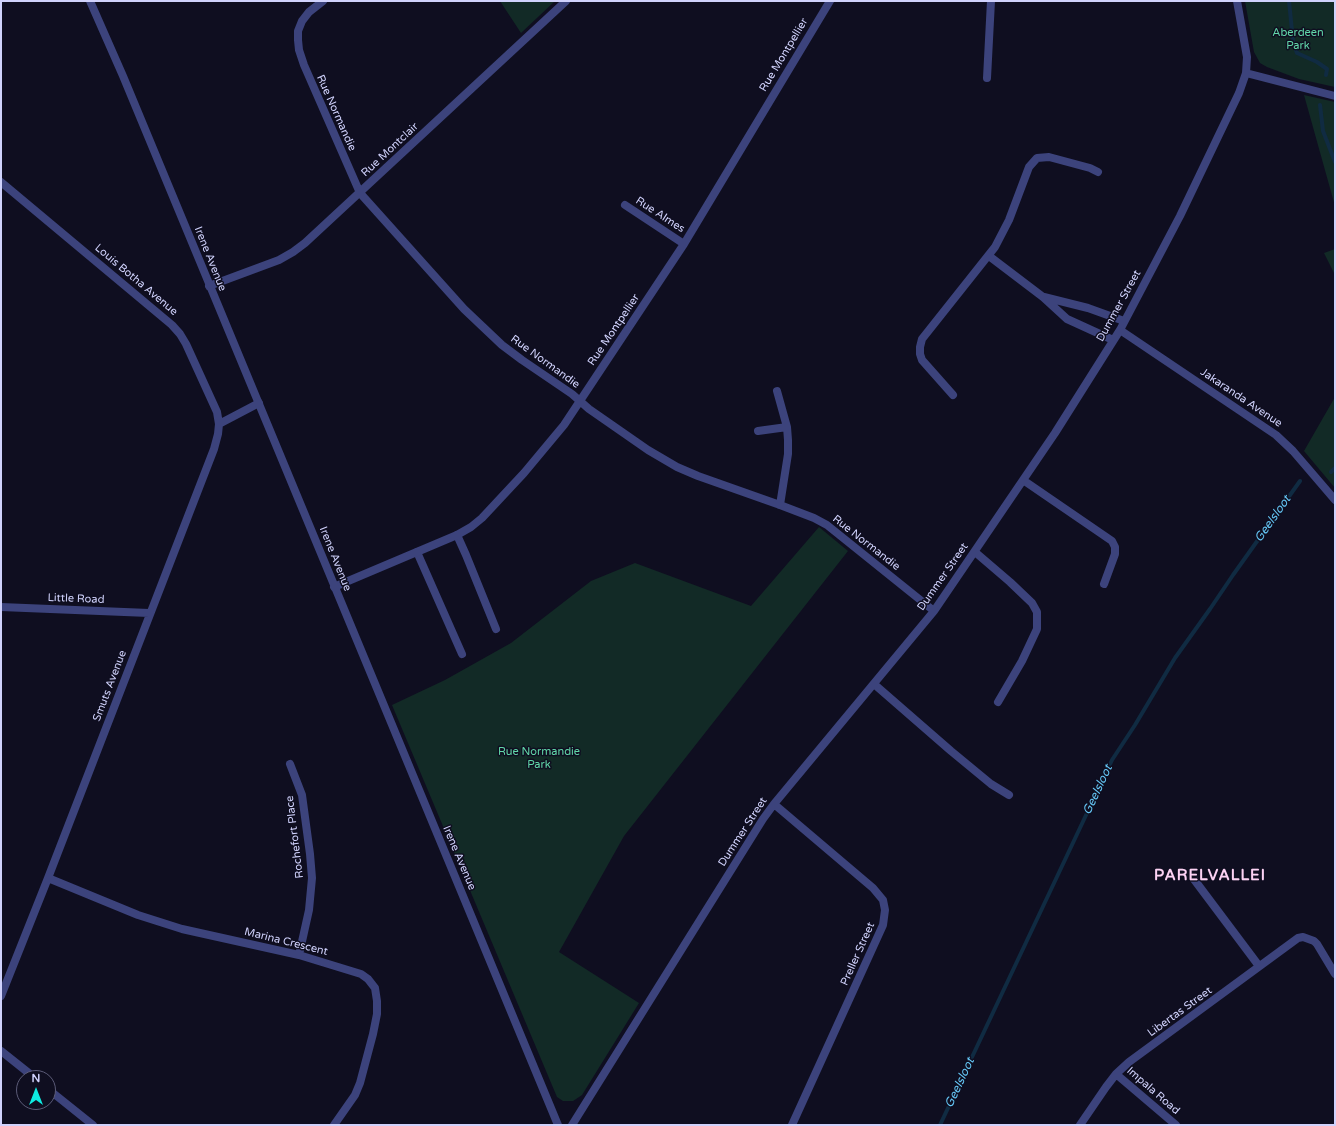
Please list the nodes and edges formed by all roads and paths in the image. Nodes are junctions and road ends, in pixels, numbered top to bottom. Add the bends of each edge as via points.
1 (90, 1) edge
2 (323, 1) edge
3 (566, 1) edge
4 (830, 1) edge
5 (991, 1) edge
6 (1237, 1) edge
7 (1246, 73) junction
8 (987, 78) dead end
9 (1335, 96) edge
10 (1098, 172) dead end
11 (1, 182) edge
12 (360, 193) junction
13 (624, 205) dead end
14 (684, 244) junction
15 (988, 256) junction
16 (209, 286) junction
17 (1043, 297) junction
18 (1124, 322) junction
19 (1120, 330) junction
20 (1113, 340) junction
21 (777, 391) dead end
22 (953, 395) dead end
23 (580, 401) junction
24 (259, 403) junction
25 (219, 424) junction
26 (787, 427) junction
27 (758, 432) dead end
28 (1023, 480) junction
29 (1335, 500) edge
30 (780, 505) junction
31 (457, 535) junction
32 (417, 552) junction
33 (975, 552) junction
34 (1104, 584) dead end
35 (334, 587) junction
36 (1, 607) edge
37 (934, 611) junction
38 (149, 613) junction
39 (496, 629) dead end
40 (462, 654) dead end
41 (874, 684) junction
42 (998, 702) dead end
43 (290, 764) dead end
44 (1009, 795) dead end
45 (774, 804) junction
46 (48, 878) junction
47 (1193, 878) dead end
48 (299, 955) junction
49 (1259, 966) junction
50 (1335, 974) edge
51 (1, 996) edge
52 (1, 1051) edge
53 (25, 1070) edge
54 (1116, 1074) junction
55 (56, 1095) edge
56 (93, 1125) edge
57 (334, 1125) edge
58 (558, 1125) edge
59 (572, 1125) edge
60 (792, 1125) edge
61 (1080, 1125) edge
62 (1176, 1125) edge

1 - 16 street, Irene Avenue
2 - 12 street, Rue Normandie via 302,21 298,31 299,50
3 - 12 street, Rue Montclair
4 - 14 street, Rue Montpellier
5 - 8 street
6 - 7 street, Dummer Street via 1247,57
7 - 9 street
7 - 18 street, Dummer Street via 1239,93 1183,209
10 - 15 street via 1049,157 1037,158 1029,167 1002,235
11 - 25 street, Louis Botha Avenue via 165,318 180,334 217,412
12 - 16 street, Rue Montclair via 319,232 293,252 279,260
12 - 23 street, Rue Normandie via 464,309 502,345
13 - 14 street, Rue Almes
14 - 23 street, Rue Montpellier
15 - 17 street
15 - 22 street via 922,339 922,360
16 - 24 street, Irene Avenue
17 - 18 street via 1088,308
17 - 20 street via 1067,319
18 - 19 street, Dummer Street
19 - 20 street, Dummer Street
19 - 29 street, Jakaranda Avenue via 1276,435
20 - 28 street, Dummer Street
21 - 26 street
23 - 30 street, Rue Normandie via 648,450 677,467
23 - 31 street, Rue Montpellier via 564,425 524,473 482,518
24 - 25 street
24 - 35 street, Irene Avenue
25 - 38 street, Smuts Avenue via 214,449
26 - 27 street
26 - 30 street via 788,454
28 - 33 street, Dummer Street
28 - 34 street via 1112,541 1116,554
30 - 37 street, Rue Normandie via 827,525
31 - 32 street, Rue Montpellier
31 - 39 street
32 - 35 street, Rue Montpellier
32 - 40 street
33 - 37 street, Dummer Street
33 - 42 street via 1032,603 1037,612 1037,628 1022,661
35 - 58 street, Irene Avenue
36 - 38 street, Little Road
37 - 41 street, Dummer Street
38 - 46 street, Smuts Avenue
41 - 44 street via 991,784
41 - 45 street, Dummer Street
43 - 48 street, Rochefort Place via 302,795 311,872 309,910
45 - 59 street, Dummer Street
45 - 60 street, Preller Street via 873,888 883,900 885,910 883,926
46 - 48 street, Marina Crescent via 138,915 182,929
46 - 51 street, Smuts Avenue
47 - 49 street
48 - 57 street, Marina Crescent via 361,974 375,988 377,1014 360,1083 355,1095
49 - 50 street, Libertas Street via 1298,938 1309,938 1317,944
49 - 54 street, Libertas Street
52 - 53 street
54 - 61 street, Libertas Street
54 - 62 street, Impala Road
55 - 56 street

